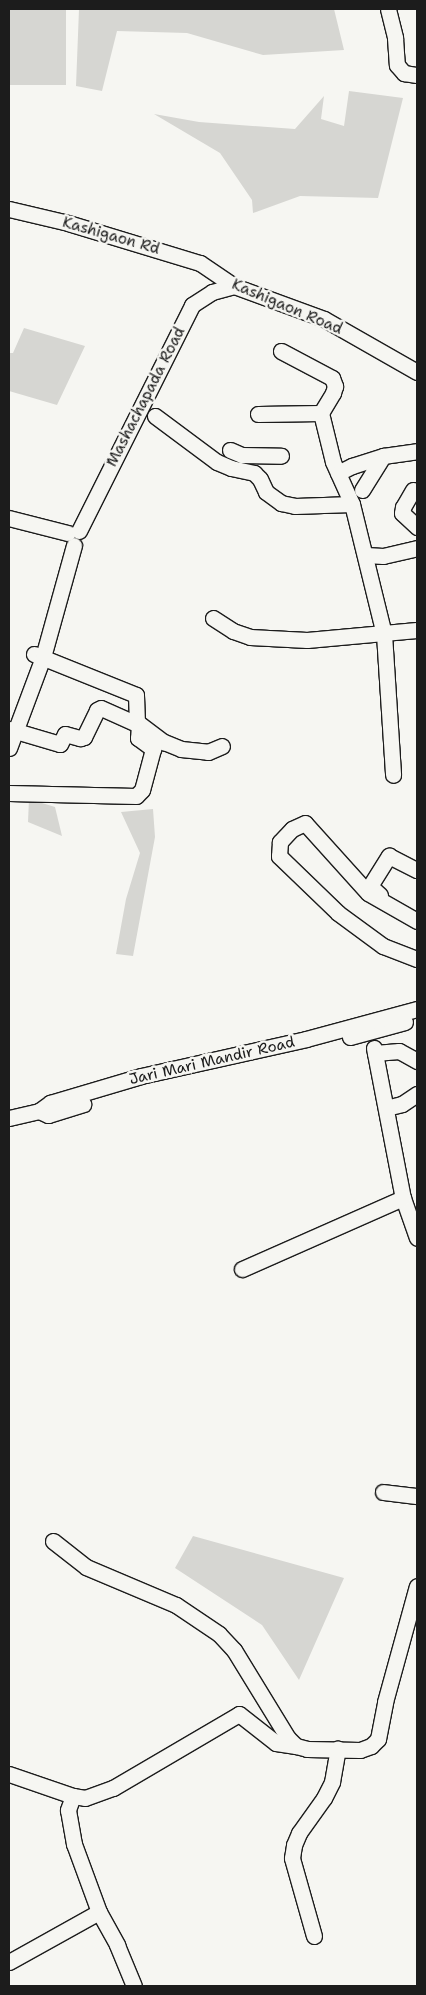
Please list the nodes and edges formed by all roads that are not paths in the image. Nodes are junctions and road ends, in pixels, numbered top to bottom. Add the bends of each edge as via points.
1 (388, 9) edge
2 (417, 75) edge
3 (9, 209) edge
4 (210, 269) joint
5 (234, 286) junction
6 (281, 351) dead end
7 (417, 372) edge
8 (321, 413) junction
9 (258, 414) dead end
10 (155, 416) dead end
11 (417, 450) edge
12 (281, 456) dead end
13 (383, 456) junction
14 (231, 468) junction
15 (338, 473) junction
16 (362, 490) dead end
17 (414, 490) dead end
18 (352, 504) junction
19 (9, 518) edge
20 (417, 527) edge
21 (72, 537) junction
22 (417, 548) edge
23 (366, 555) junction
24 (213, 618) dead end
25 (417, 630) edge
26 (384, 634) junction
27 (39, 656) junction
28 (10, 726) edge
29 (222, 746) dead end
30 (9, 748) edge
31 (393, 775) dead end
32 (9, 793) edge
33 (417, 870) edge
34 (417, 915) edge
35 (417, 921) edge
36 (417, 959) edge
37 (417, 1009) edge
38 (417, 1018) edge
39 (370, 1027) junction
40 (375, 1050) junction
41 (417, 1061) edge
42 (417, 1094) edge
43 (386, 1108) junction
44 (9, 1118) edge
45 (403, 1198) junction
46 (417, 1238) edge
47 (242, 1269) dead end
48 (383, 1492) dead end
49 (417, 1496) edge
50 (53, 1541) dead end
51 (417, 1586) edge
52 (296, 1746) junction
53 (338, 1749) junction
54 (9, 1774) edge
55 (73, 1796) junction
56 (99, 1912) junction
57 (314, 1936) dead end
58 (9, 1962) edge
59 (134, 1986) edge

1 - 2 street via 397,65 404,73
3 - 4 street, Kashigaon Rd via 200,262
4 - 5 street, Kashigaon Road
5 - 7 street, Kashigaon Road via 324,319
5 - 21 street, Mashachapada Road via 212,292 192,305
6 - 8 street via 332,378 335,386
8 - 9 street
8 - 15 street
10 - 14 street via 217,462
11 - 13 street
12 - 14 street via 242,455 230,444
13 - 15 street
13 - 16 street
14 - 18 street via 254,473 272,499 281,503 295,506
15 - 18 street
17 - 20 street via 402,513
18 - 23 street
19 - 21 street
21 - 27 street, Mashachapada Road
22 - 23 street via 382,556
23 - 26 street
24 - 26 street via 250,637 307,640
25 - 26 street
26 - 31 street
27 - 28 street, Mashachapada Road
27 - 29 street via 136,695 137,722 164,742 181,749 208,752
28 - 30 street, Mashachapada Road
28 - 32 street via 60,744 65,734 84,737 101,708 139,724 138,739 153,749 142,790 136,796
33 - 34 street via 389,856 370,886 384,898
35 - 36 street via 368,893 305,823 292,829 280,842 279,856 338,913 383,946
37 - 39 street, Jari Mari Mandir Road
38 - 39 street
39 - 40 street via 378,1040
39 - 44 street, Jari Mari Mandir Road via 306,1039 203,1066 141,1076
40 - 41 street via 399,1051
40 - 43 street
42 - 43 street via 402,1104
43 - 45 street
45 - 46 street
45 - 47 street
48 - 49 street
50 - 52 street via 86,1567 176,1605 219,1634 234,1650
51 - 53 street via 378,1739 360,1750
52 - 53 street
52 - 55 street via 276,1743 239,1714 112,1788 85,1798
53 - 57 street via 332,1782 299,1833 292,1858
54 - 55 street
55 - 56 street via 68,1810 74,1844
56 - 58 street
56 - 59 street

